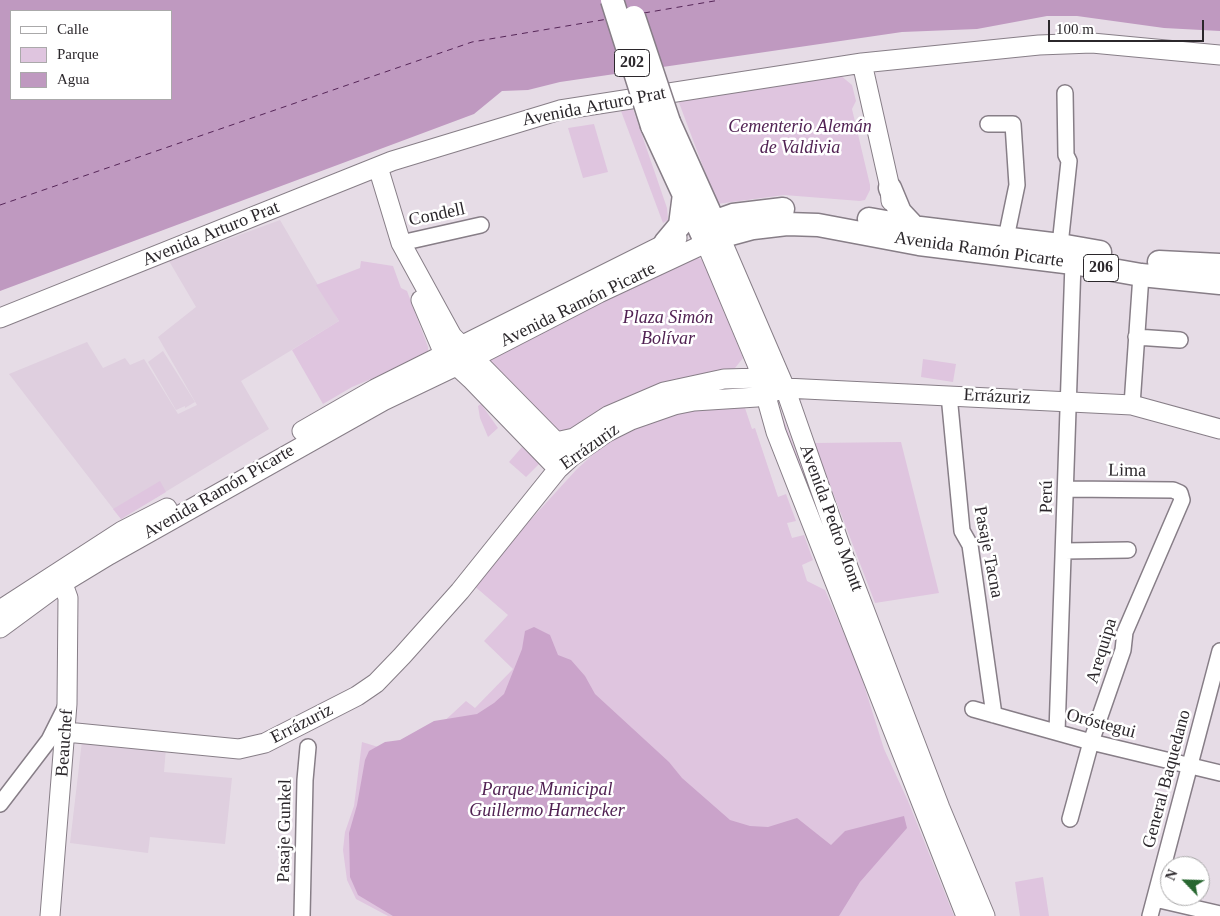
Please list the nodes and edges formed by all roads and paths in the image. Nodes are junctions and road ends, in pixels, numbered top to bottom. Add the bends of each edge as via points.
1 (612, 0) edge
2 (628, 0) edge
3 (1220, 55) edge
4 (862, 64) junction
5 (1065, 93) dead end
6 (661, 124) junction
7 (988, 124) dead end
8 (378, 167) junction
9 (890, 188) junction
10 (684, 193) junction
11 (863, 218) junction
12 (482, 225) dead end
13 (710, 232) junction
14 (910, 232) junction
15 (1006, 238) junction
16 (401, 242) junction
17 (665, 243) junction
18 (1060, 245) junction
19 (410, 260) junction
20 (1073, 263) junction
21 (1220, 265) edge
22 (1141, 275) junction
23 (1220, 283) edge
24 (0, 318) edge
25 (1136, 337) junction
26 (1180, 340) dead end
27 (467, 352) junction
28 (449, 360) junction
29 (757, 376) junction
30 (785, 388) junction
31 (949, 395) junction
32 (1069, 401) junction
33 (1132, 405) junction
34 (1220, 429) edge
35 (556, 442) junction
36 (564, 463) junction
37 (1066, 489) junction
38 (1182, 500) joint
39 (1128, 550) dead end
40 (1065, 551) junction
41 (835, 557) junction
42 (59, 578) junction
43 (0, 610) edge
44 (0, 628) edge
45 (1220, 651) edge
46 (67, 704) junction
47 (973, 709) dead end
48 (994, 714) junction
49 (66, 732) junction
50 (1058, 732) junction
51 (49, 740) junction
52 (1092, 742) junction
53 (308, 747) dead end
54 (1189, 765) junction
55 (1220, 773) edge
56 (0, 804) edge
57 (933, 811) junction
58 (1070, 818) dead end
59 (1155, 899) junction
60 (1220, 914) edge
61 (50, 916) edge
62 (302, 916) edge
63 (966, 916) edge
64 (985, 916) edge
65 (1150, 916) edge

1 - 6 highway, 202, bridge
2 - 6 highway, 202, bridge
3 - 4 main road, Avenida Arturo Prat via 1092,43 1039,45
4 - 8 main road, Avenida Arturo Prat via 560,110
4 - 9 main road
5 - 18 street via 1066,155 1069,161
6 - 10 highway, Avenida Pedro Montt / 202
6 - 13 highway, Avenida Pedro Montt / 202
7 - 15 street via 1012,124 1017,184
8 - 16 main road
8 - 24 main road, Avenida Arturo Prat
9 - 11 highway via 879,207
9 - 14 highway
10 - 13 highway, Avenida Pedro Montt / 202
10 - 17 highway via 680,225
11 - 13 highway, Avenida Ramón Picarte / 206 via 786,209 750,212
11 - 14 highway, Avenida Ramón Picarte / 206
12 - 16 street, Condell
13 - 14 highway, Avenida Ramón Picarte / 206 via 802,224
13 - 17 main road, Avenida Ramón Picarte
13 - 27 main road, Avenida Ramón Picarte via 599,293
13 - 29 main road, Avenida Pedro Montt
13 - 30 main road, Avenida Pedro Montt
14 - 15 highway, Avenida Ramón Picarte / 206
14 - 20 highway, Avenida Ramón Picarte / 206
15 - 18 highway, Avenida Ramón Picarte / 206
16 - 19 main road
17 - 27 main road, Avenida Ramón Picarte
18 - 21 highway, Avenida Ramón Picarte / 206 via 1148,262
19 - 27 main road via 452,336
19 - 28 main road via 412,276
20 - 22 highway, Avenida Ramón Picarte / 206
20 - 32 street, Perú
22 - 23 highway, Avenida Ramón Picarte / 206
22 - 25 street
25 - 26 street
25 - 33 street
27 - 28 main road, Avenida Ramón Picarte
27 - 35 main road
28 - 36 main road
28 - 42 main road, Avenida Ramón Picarte via 109,555
29 - 30 main road
29 - 35 main road, Errázuriz via 664,392 608,416 574,438
29 - 36 main road, Errázuriz via 694,401 631,420 607,432
29 - 41 main road, Avenida Pedro Montt via 776,432
30 - 31 main road, Errázuriz
30 - 41 main road, Avenida Pedro Montt
31 - 32 main road, Errázuriz
31 - 48 street, Pasaje Tacna via 962,531 970,545
32 - 33 main road, Errázuriz
32 - 37 street, Perú
33 - 34 main road, Errázuriz
35 - 36 main road
36 - 49 main road, Errázuriz via 460,591 376,683 357,696 265,743 239,749
37 - 38 street, Lima via 1173,490 1180,493
37 - 40 street, Perú
38 - 52 street, Arequipa via 1125,632 1123,650
39 - 40 street
40 - 50 street, Perú
41 - 57 main road, Avenida Pedro Montt
42 - 43 main road, Avenida Ramón Picarte
42 - 44 main road, Avenida Ramón Picarte
42 - 46 main road, Beauchef via 68,598
45 - 54 street, General Baquedano
46 - 49 main road, Beauchef
46 - 51 street
47 - 48 street, Oróstegui
48 - 50 street, Oróstegui
49 - 51 street
49 - 61 main road, Beauchef
50 - 52 street, Oróstegui
51 - 56 street
52 - 54 street, Oróstegui
52 - 58 street, Arequipa
53 - 62 street, Pasaje Gunkel via 304,780
54 - 55 street, Oróstegui
54 - 59 street, General Baquedano
57 - 63 main road, Avenida Pedro Montt
57 - 64 main road, Avenida Pedro Montt
59 - 60 street
59 - 65 street, General Baquedano

